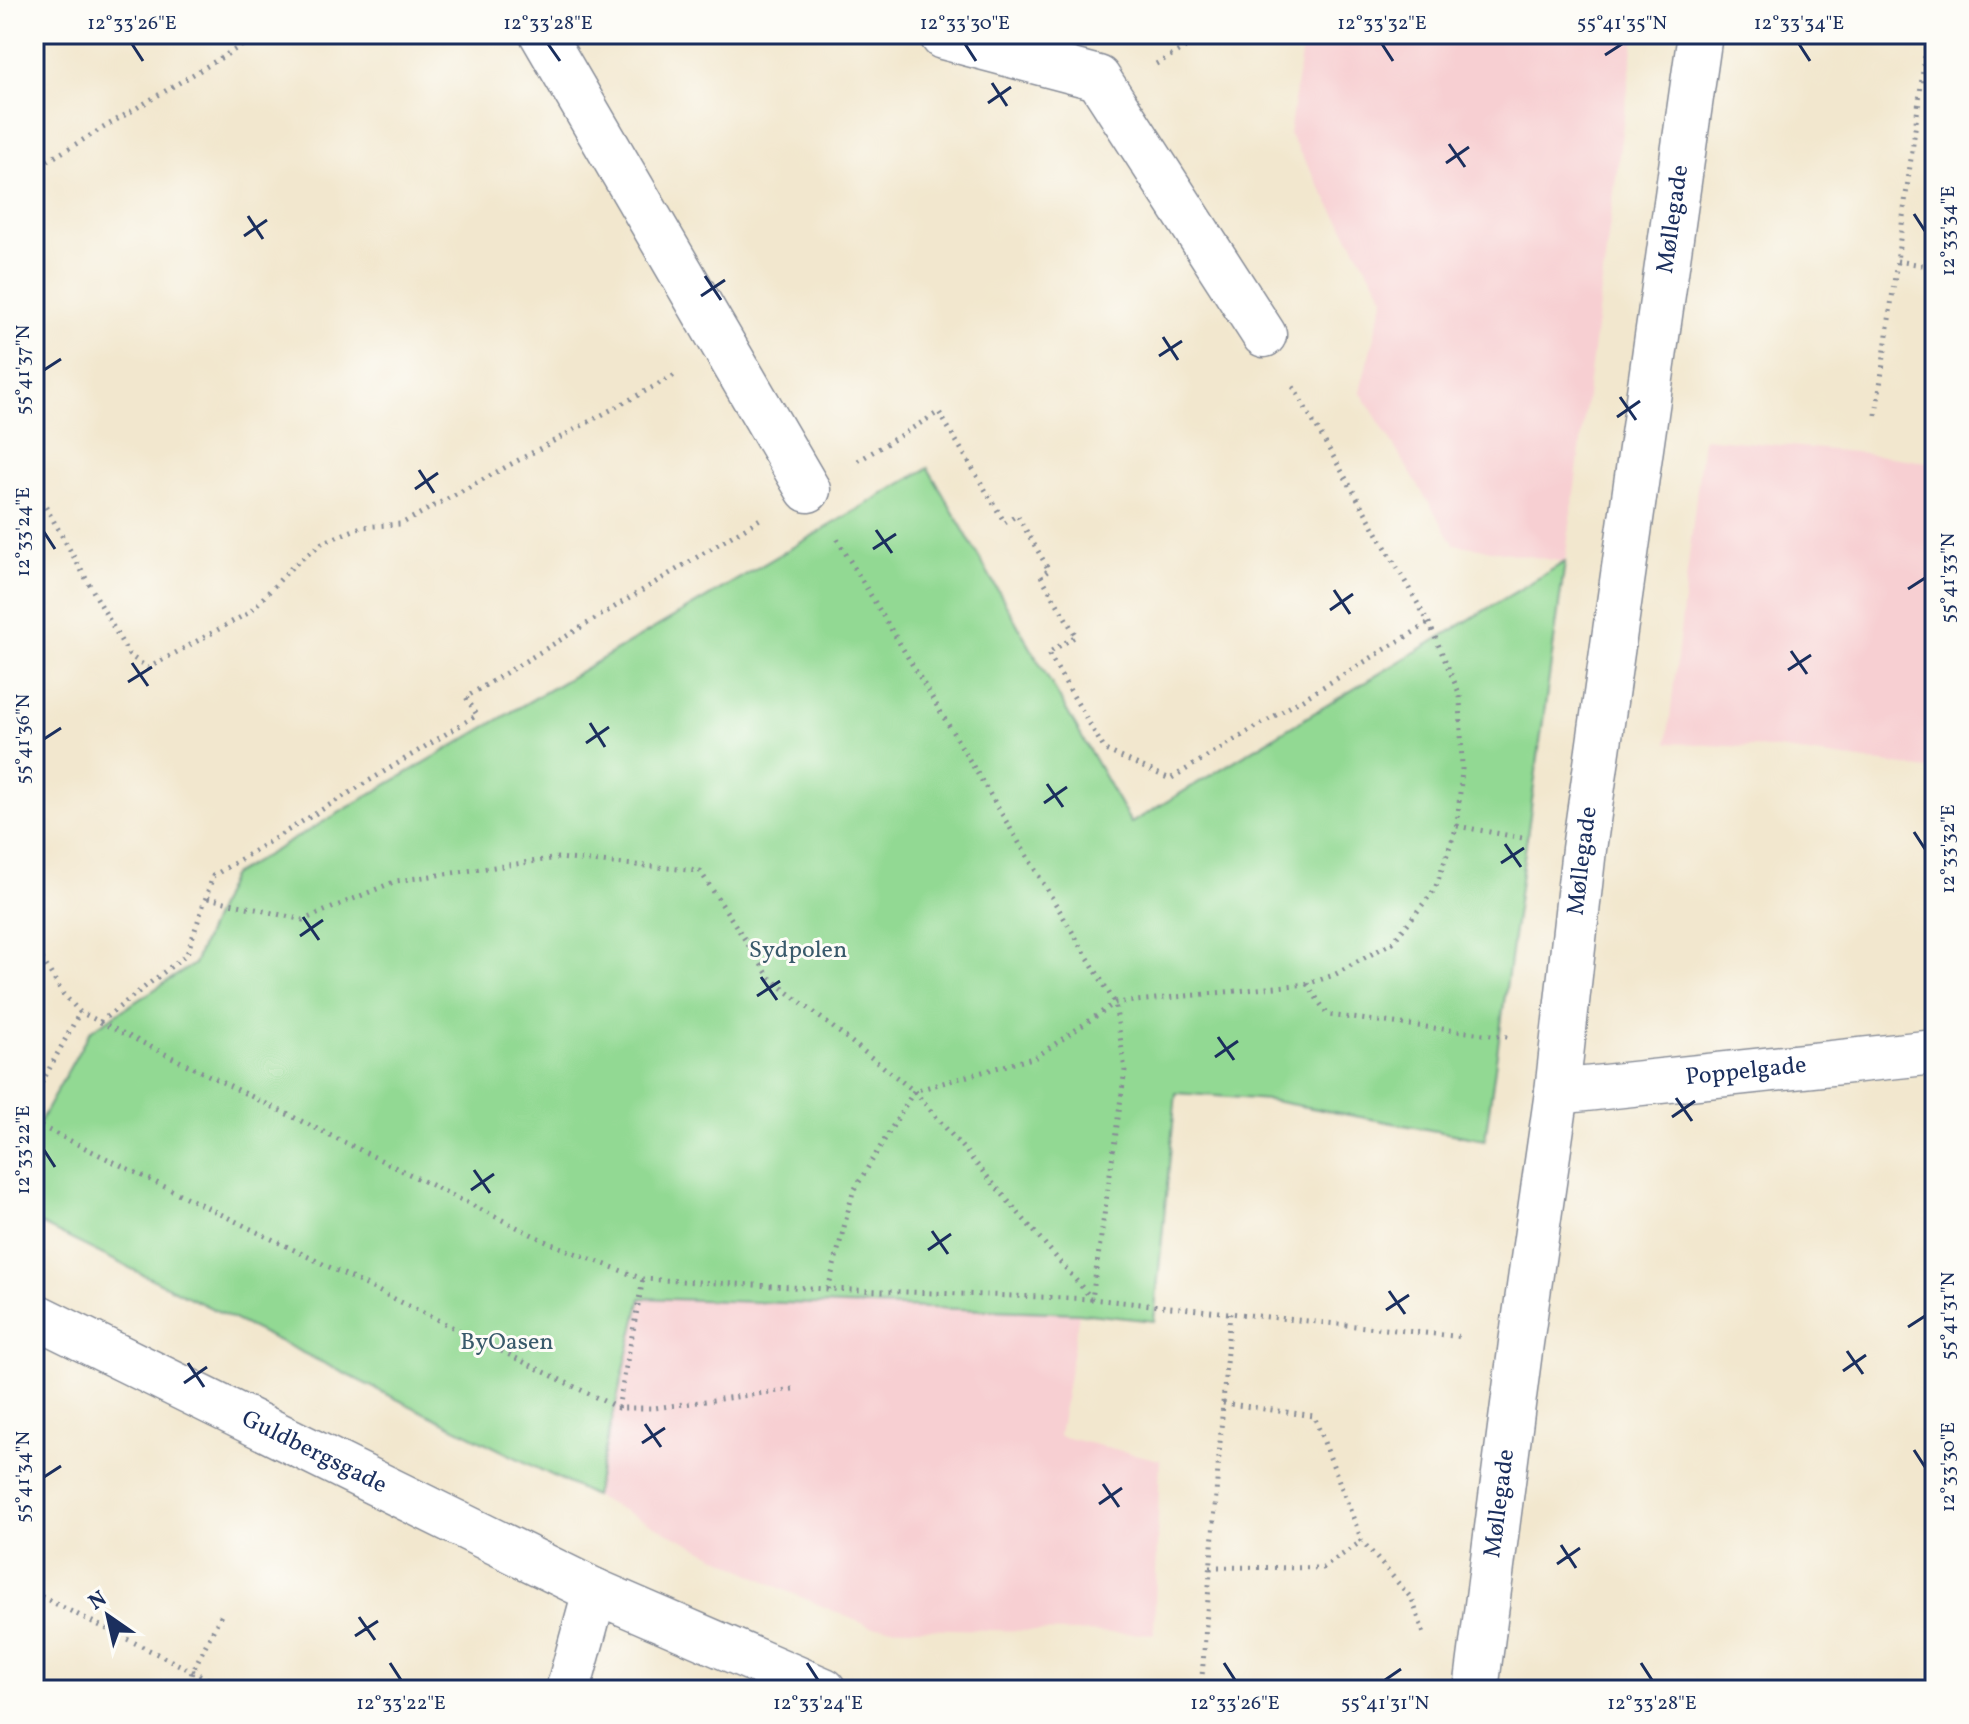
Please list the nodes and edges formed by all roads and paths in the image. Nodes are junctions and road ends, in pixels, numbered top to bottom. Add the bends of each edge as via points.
1 (261, 34) edge
2 (542, 34) edge
3 (1700, 34) edge
4 (1928, 34) edge
5 (942, 36) edge
6 (34, 169) edge
7 (1897, 261) junction
8 (1935, 267) edge
9 (1264, 335) joint
10 (725, 348) junction
11 (1876, 415) dead end
12 (34, 486) edge
13 (808, 490) junction
14 (1429, 623) junction
15 (1457, 826) junction
16 (1584, 849) junction
17 (208, 898) junction
18 (34, 945) edge
19 (1307, 984) junction
20 (1115, 1003) junction
21 (80, 1012) junction
22 (100, 1022) junction
23 (1562, 1044) junction
24 (1935, 1052) edge
25 (914, 1091) junction
26 (1557, 1092) junction
27 (34, 1097) edge
28 (34, 1123) edge
29 (643, 1279) junction
30 (828, 1289) junction
31 (1092, 1299) junction
32 (1230, 1312) junction
33 (34, 1315) edge
34 (1521, 1343) junction
35 (793, 1389) dead end
36 (1223, 1403) junction
37 (618, 1408) junction
38 (1362, 1541) junction
39 (1210, 1567) junction
40 (595, 1591) junction
41 (34, 1593) edge
42 (223, 1611) dead end
43 (1429, 1647) dead end
44 (192, 1672) junction
45 (187, 1690) edge
46 (230, 1690) edge
47 (568, 1690) edge
48 (824, 1690) edge
49 (1201, 1690) edge
50 (1476, 1690) edge

1 - 6 path
2 - 10 street
3 - 16 street, Møllegade
4 - 7 path
5 - 9 street via 1098,78
7 - 8 path
7 - 11 path
9 - 14 path
10 - 12 path via 401,524 361,527 322,543 250,612 148,668 129,655
10 - 13 street
13 - 14 path via 939,412 1005,523 1017,515 1049,570 1041,576 1076,636 1048,653 1105,750 1170,779
13 - 17 path via 466,697 477,715 213,876
13 - 20 path
14 - 15 path via 1460,695
15 - 16 path
15 - 19 path via 1435,889 1393,942
16 - 23 street, Møllegade
17 - 22 path via 187,954
17 - 25 path via 303,920 396,881 558,858 700,871 770,978
18 - 21 path
19 - 20 path
19 - 23 path via 1328,1015
20 - 25 path via 1036,1057
20 - 31 path via 1125,1070
21 - 22 path
21 - 27 path
22 - 29 path via 549,1243
23 - 26 street, Møllegade
24 - 26 street, Poppelgade
25 - 30 path via 853,1192
25 - 31 path
26 - 34 street, Møllegade
28 - 37 path
29 - 30 path
29 - 37 path
30 - 31 path
31 - 32 path
32 - 34 path
32 - 36 path
33 - 40 street, Guldbergsgade
34 - 50 street, Møllegade
35 - 37 path
36 - 38 path via 1314,1416
36 - 39 path
38 - 39 path via 1323,1568
38 - 43 path via 1412,1599
39 - 49 path
40 - 47 street
40 - 48 street, Guldbergsgade
41 - 44 path
42 - 44 path
44 - 45 path
44 - 46 path

